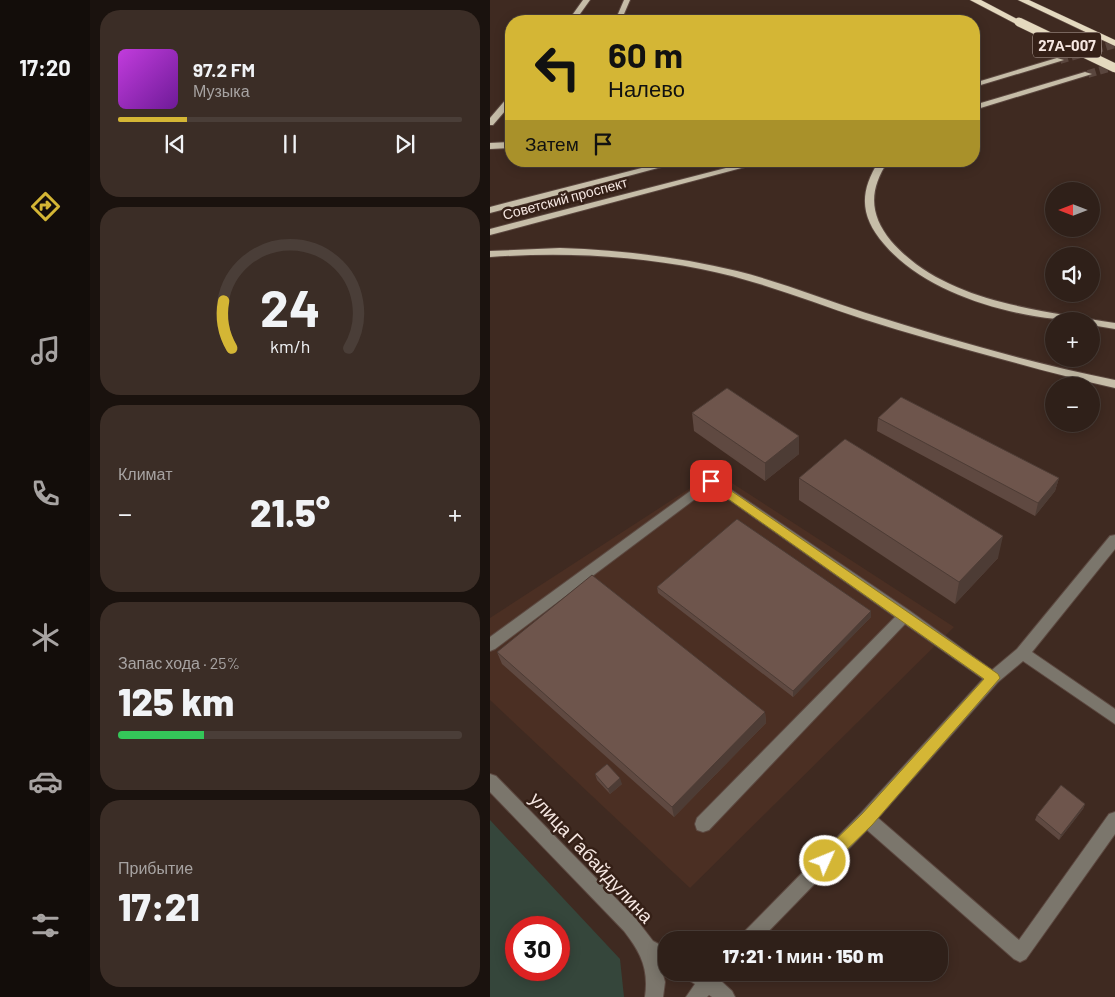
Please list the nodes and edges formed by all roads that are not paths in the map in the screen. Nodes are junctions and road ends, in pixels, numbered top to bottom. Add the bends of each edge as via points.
1 (587, 0) edge
2 (627, 0) edge
3 (974, 0) edge
4 (1022, 0) edge
5 (576, 15) edge
6 (621, 15) edge
7 (1115, 43) edge
8 (1060, 60) tunnel mouth
9 (1115, 68) edge
10 (1088, 74) tunnel mouth
11 (980, 82) edge
12 (505, 106) edge
13 (980, 106) edge
14 (490, 123) edge
15 (505, 145) edge
16 (490, 146) edge
17 (657, 167) edge
18 (741, 167) edge
19 (880, 167) edge
20 (490, 210) edge
21 (490, 232) edge
22 (490, 254) edge
23 (1045, 315) edge
24 (1100, 324) edge
25 (1115, 326) edge
26 (1115, 384) edge
27 (1115, 540) edge
28 (905, 615) junction
29 (490, 645) edge
30 (1022, 653) junction
31 (993, 678) junction
32 (1115, 716) edge
33 (490, 782) edge
34 (867, 820) junction
35 (1115, 820) edge
36 (702, 824) dead end
37 (761, 927) junction
38 (754, 931) edge
39 (757, 931) edge
40 (647, 947) junction
41 (658, 950) edge
42 (658, 953) edge
43 (709, 981) edge
44 (716, 981) edge
45 (654, 997) edge
46 (694, 997) edge
47 (726, 997) edge

1 - 5 main road
2 - 6 main road
3 - 9 highway, 27А-007, bridge
4 - 7 highway, 27А-007
8 - 11 main road
10 - 13 main road
12 - 14 main road
15 - 16 main road
17 - 20 main road, Советский проспект
18 - 21 main road, Советский проспект
19 - 23 main road via 869,196 869,211 875,227 904,261 932,278 987,300
22 - 26 main road via 557,251 685,263 771,283 856,313 964,345
24 - 25 main road
27 - 30 street
28 - 29 street via 711,481
28 - 31 street
28 - 36 street
30 - 31 street
30 - 32 street
31 - 34 street
33 - 40 street, улица Габайдулина via 630,925
34 - 35 street via 1020,954
34 - 37 street
37 - 38 street
37 - 39 street
40 - 41 street
40 - 42 street
40 - 45 street, улица Габайдулина via 656,982
43 - 46 street
44 - 47 street

